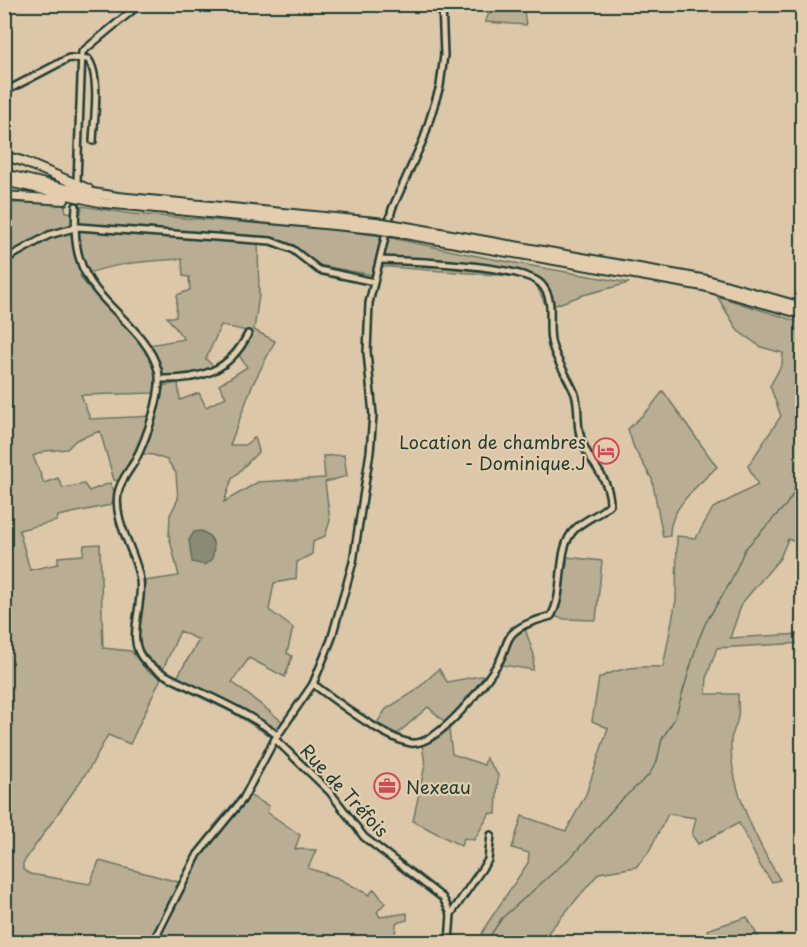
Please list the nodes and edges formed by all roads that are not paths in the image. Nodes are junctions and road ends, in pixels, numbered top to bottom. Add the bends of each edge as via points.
1 (140, 4) edge
2 (442, 4) edge
3 (80, 57) junction
4 (4, 92) edge
5 (93, 141) dead end
6 (4, 151) edge
7 (4, 156) edge
8 (22, 161) junction
9 (4, 174) edge
10 (4, 181) edge
11 (77, 181) dead end
12 (7, 196) edge
13 (118, 197) junction
14 (104, 203) junction
15 (76, 206) dead end
16 (376, 225) junction
17 (75, 227) junction
18 (400, 229) junction
19 (4, 260) edge
20 (380, 260) junction
21 (374, 282) junction
22 (802, 307) edge
23 (802, 314) edge
24 (248, 334) dead end
25 (160, 379) junction
26 (313, 684) junction
27 (276, 737) junction
28 (491, 835) dead end
29 (451, 914) junction
30 (153, 942) edge
31 (449, 942) edge

1 - 3 street via 94,40
2 - 20 street via 444,55 440,86 424,138 392,209
3 - 4 street via 69,58
3 - 5 street via 88,59 92,66
3 - 11 street
6 - 8 highway
7 - 8 highway
8 - 13 highway via 70,183
9 - 13 highway
10 - 14 highway
12 - 14 highway
13 - 16 highway
14 - 16 highway
15 - 17 street
16 - 18 highway, bridge
17 - 19 street via 49,235
17 - 21 street via 271,241 292,249 319,270
17 - 25 street via 80,261 88,279 141,338
18 - 22 highway via 707,280
18 - 23 highway via 703,286
20 - 21 street
20 - 26 street via 522,274 541,284 551,302 550,336 574,394 583,447 602,473 610,491 610,504 574,529 566,543 558,604 551,616 511,633 500,660 476,695 436,733 419,742 409,742 371,724
21 - 26 street via 367,328 373,415 363,506 344,598
24 - 25 street via 224,367 196,376
25 - 27 street, Rue de Tréfois via 144,442 119,486 117,505 140,580 137,651 155,669 227,705
26 - 27 street
27 - 29 street, Rue de Tréfois via 330,792 364,837 443,898
27 - 30 street via 243,799 198,854
28 - 29 street via 488,860
29 - 31 street

